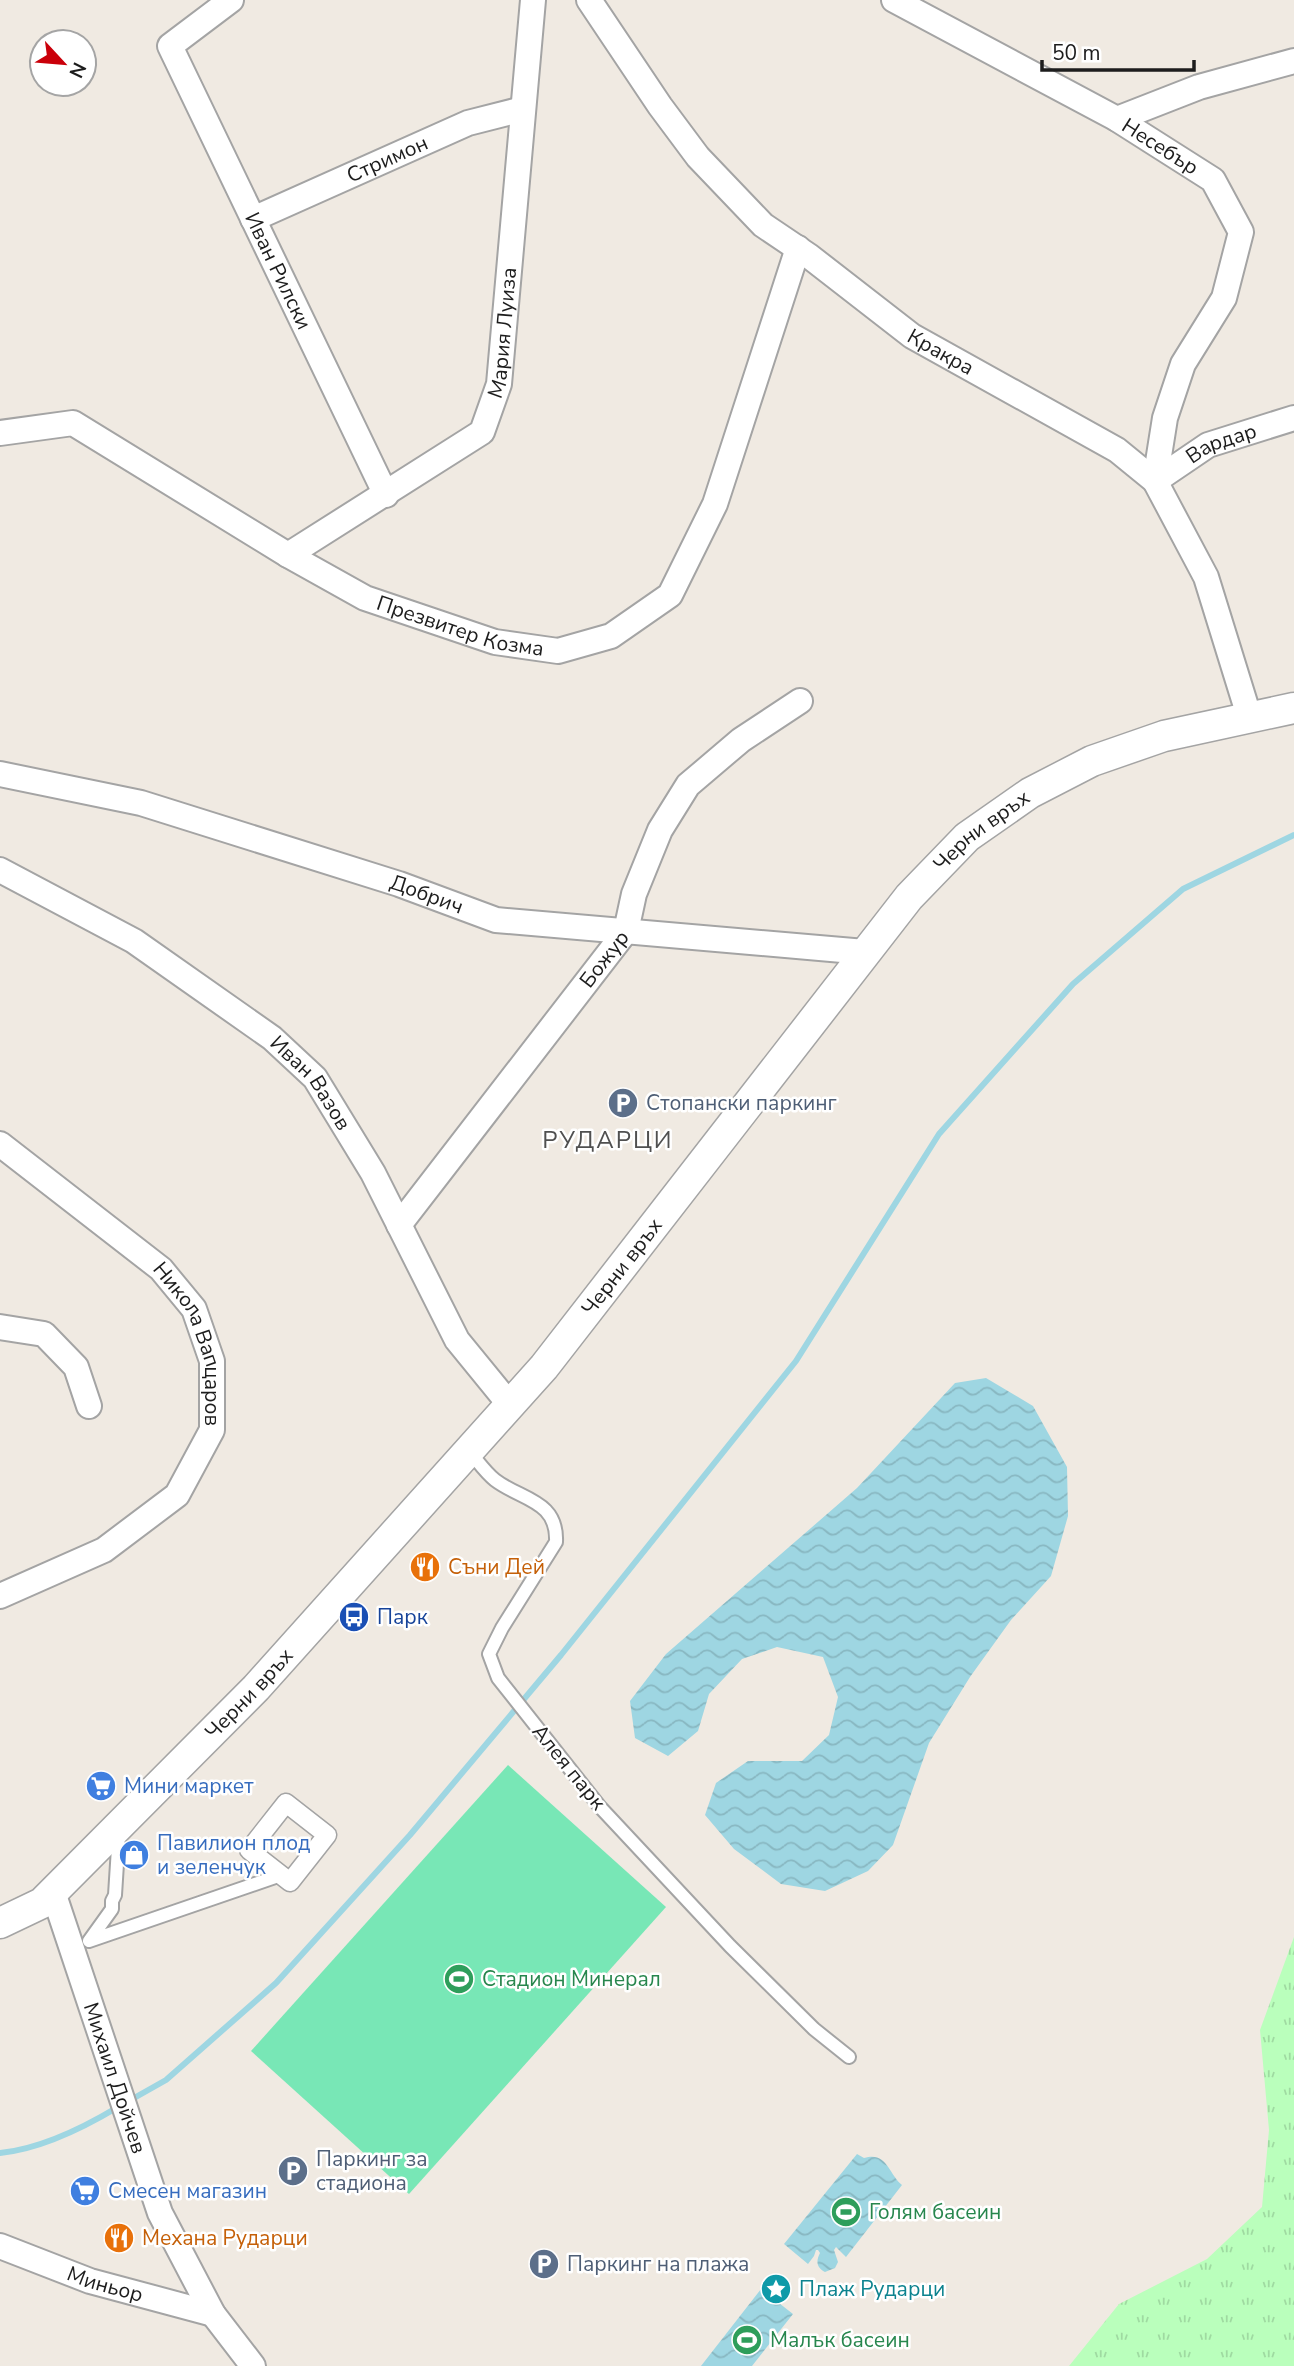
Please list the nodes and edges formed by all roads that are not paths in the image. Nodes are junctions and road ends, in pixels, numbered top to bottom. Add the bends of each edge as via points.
1 (231, 0) edge
2 (533, 0) edge
3 (589, 0) edge
4 (894, 0) edge
5 (1294, 61) edge
6 (523, 109) junction
7 (1117, 119) junction
8 (253, 219) junction
9 (798, 248) junction
10 (1294, 418) edge
11 (0, 433) edge
12 (1155, 481) junction
13 (386, 495) junction
14 (288, 555) junction
15 (800, 701) dead end
16 (1294, 708) edge
17 (1249, 716) junction
18 (0, 774) edge
19 (0, 870) edge
20 (626, 931) junction
21 (865, 952) junction
22 (0, 1144) edge
23 (399, 1225) junction
24 (0, 1327) edge
25 (510, 1405) junction
26 (89, 1406) dead end
27 (469, 1451) junction
28 (0, 1596) edge
29 (120, 1825) junction
30 (281, 1875) junction
31 (53, 1892) junction
32 (0, 1923) edge
33 (849, 2057) dead end
34 (0, 2246) edge
35 (213, 2314) junction
36 (253, 2366) edge

1 - 8 street, Иван Рилски via 170,46
2 - 6 street, Мария Луиза
3 - 9 street, Кракра via 698,157 763,225
4 - 7 street, Несебър
5 - 7 street via 1199,87
6 - 8 street, Стримон via 468,123
6 - 13 street, Мария Луиза via 499,384 482,432
7 - 12 street, Несебър via 1213,180 1241,232 1224,298 1183,364 1165,418
8 - 13 street, Иван Рилски
9 - 12 street, Кракра via 912,336 1117,450
9 - 14 street, Презвитер Козма via 709,515 670,595 611,636 558,651 495,642 365,598
10 - 12 street, Вардар via 1209,445
11 - 14 street, Презвитер Козма via 73,423
12 - 17 street, Кракра via 1206,578
13 - 14 street, Мария Луиза
15 - 20 street, Божур via 741,740 688,785 660,831 634,894
16 - 17 street, Черни връх
17 - 21 street, Черни връх via 1164,736 1092,761 1030,793 967,837 909,897
18 - 20 street, Добрич via 141,803 398,884 496,920
19 - 23 street, Иван Вазов via 134,941 272,1038 315,1078
20 - 21 street, Добрич
20 - 23 street, Божур
21 - 25 street, Черни връх
22 - 28 street, Никола Вапцаров via 161,1269 194,1309 212,1360 212,1430 177,1495 104,1550
23 - 25 street, Иван Вазов via 457,1340
24 - 26 street via 44,1334 76,1367
25 - 27 street, Черни връх
27 - 29 street, Черни връх via 256,1688
27 - 33 lane, Алея парк via 495,1480 546,1509 556,1528 556,1542 489,1654 498,1678 600,1807 730,1946
29 - 30 lane via 112,1909 89,1941
29 - 31 street, Черни връх
30 - 30 street via 290,1882 327,1835 286,1803 249,1850
31 - 32 street, Черни връх via 42,1903
31 - 35 street, Михаил Дойчев via 160,2213
34 - 35 street, Миньор via 90,2281
35 - 36 street, Михаил Дойчев

